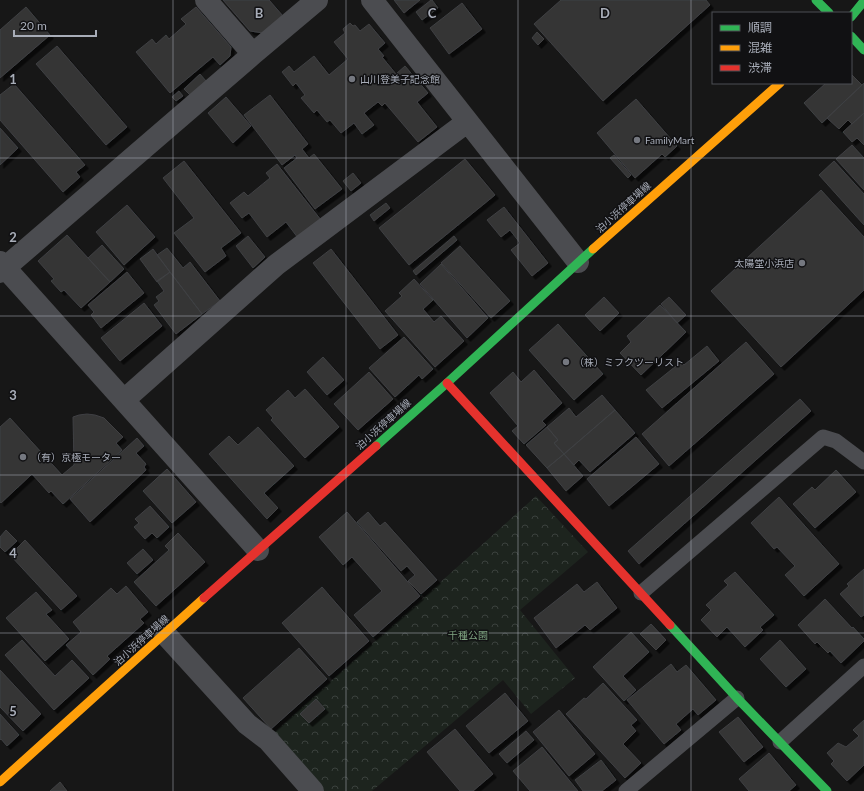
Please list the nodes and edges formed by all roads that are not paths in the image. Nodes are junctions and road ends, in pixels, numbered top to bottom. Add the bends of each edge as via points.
1 (206, 0) edge
2 (318, 0) edge
3 (372, 0) edge
4 (816, 0) edge
5 (864, 1) edge
6 (828, 12) edge
7 (852, 16) edge
8 (852, 37) edge
9 (864, 50) edge
10 (253, 54) junction
11 (779, 84) edge
12 (467, 122) junction
13 (578, 262) junction
14 (2, 267) edge
15 (447, 382) junction
16 (124, 400) junction
17 (864, 462) edge
18 (258, 550) junction
19 (641, 593) junction
20 (165, 634) junction
21 (864, 666) edge
22 (737, 698) junction
23 (780, 742) junction
24 (0, 782) edge
25 (313, 791) edge
26 (626, 791) edge
27 (827, 791) edge

1 - 10 street
2 - 10 street
3 - 12 street
4 - 6 main road
5 - 7 main road
8 - 9 main road
10 - 14 street
11 - 13 main road, 泊小浜停車場線
12 - 13 street
12 - 16 street via 276,265
13 - 15 main road, 泊小浜停車場線
14 - 16 street
15 - 18 main road, 泊小浜停車場線
15 - 19 main road
16 - 18 street
17 - 19 lane via 836,441 823,437
18 - 20 main road, 泊小浜停車場線
19 - 22 main road
20 - 24 main road, 泊小浜停車場線
20 - 25 street via 247,724 268,740
21 - 23 lane
22 - 23 main road
22 - 26 lane
23 - 27 main road

